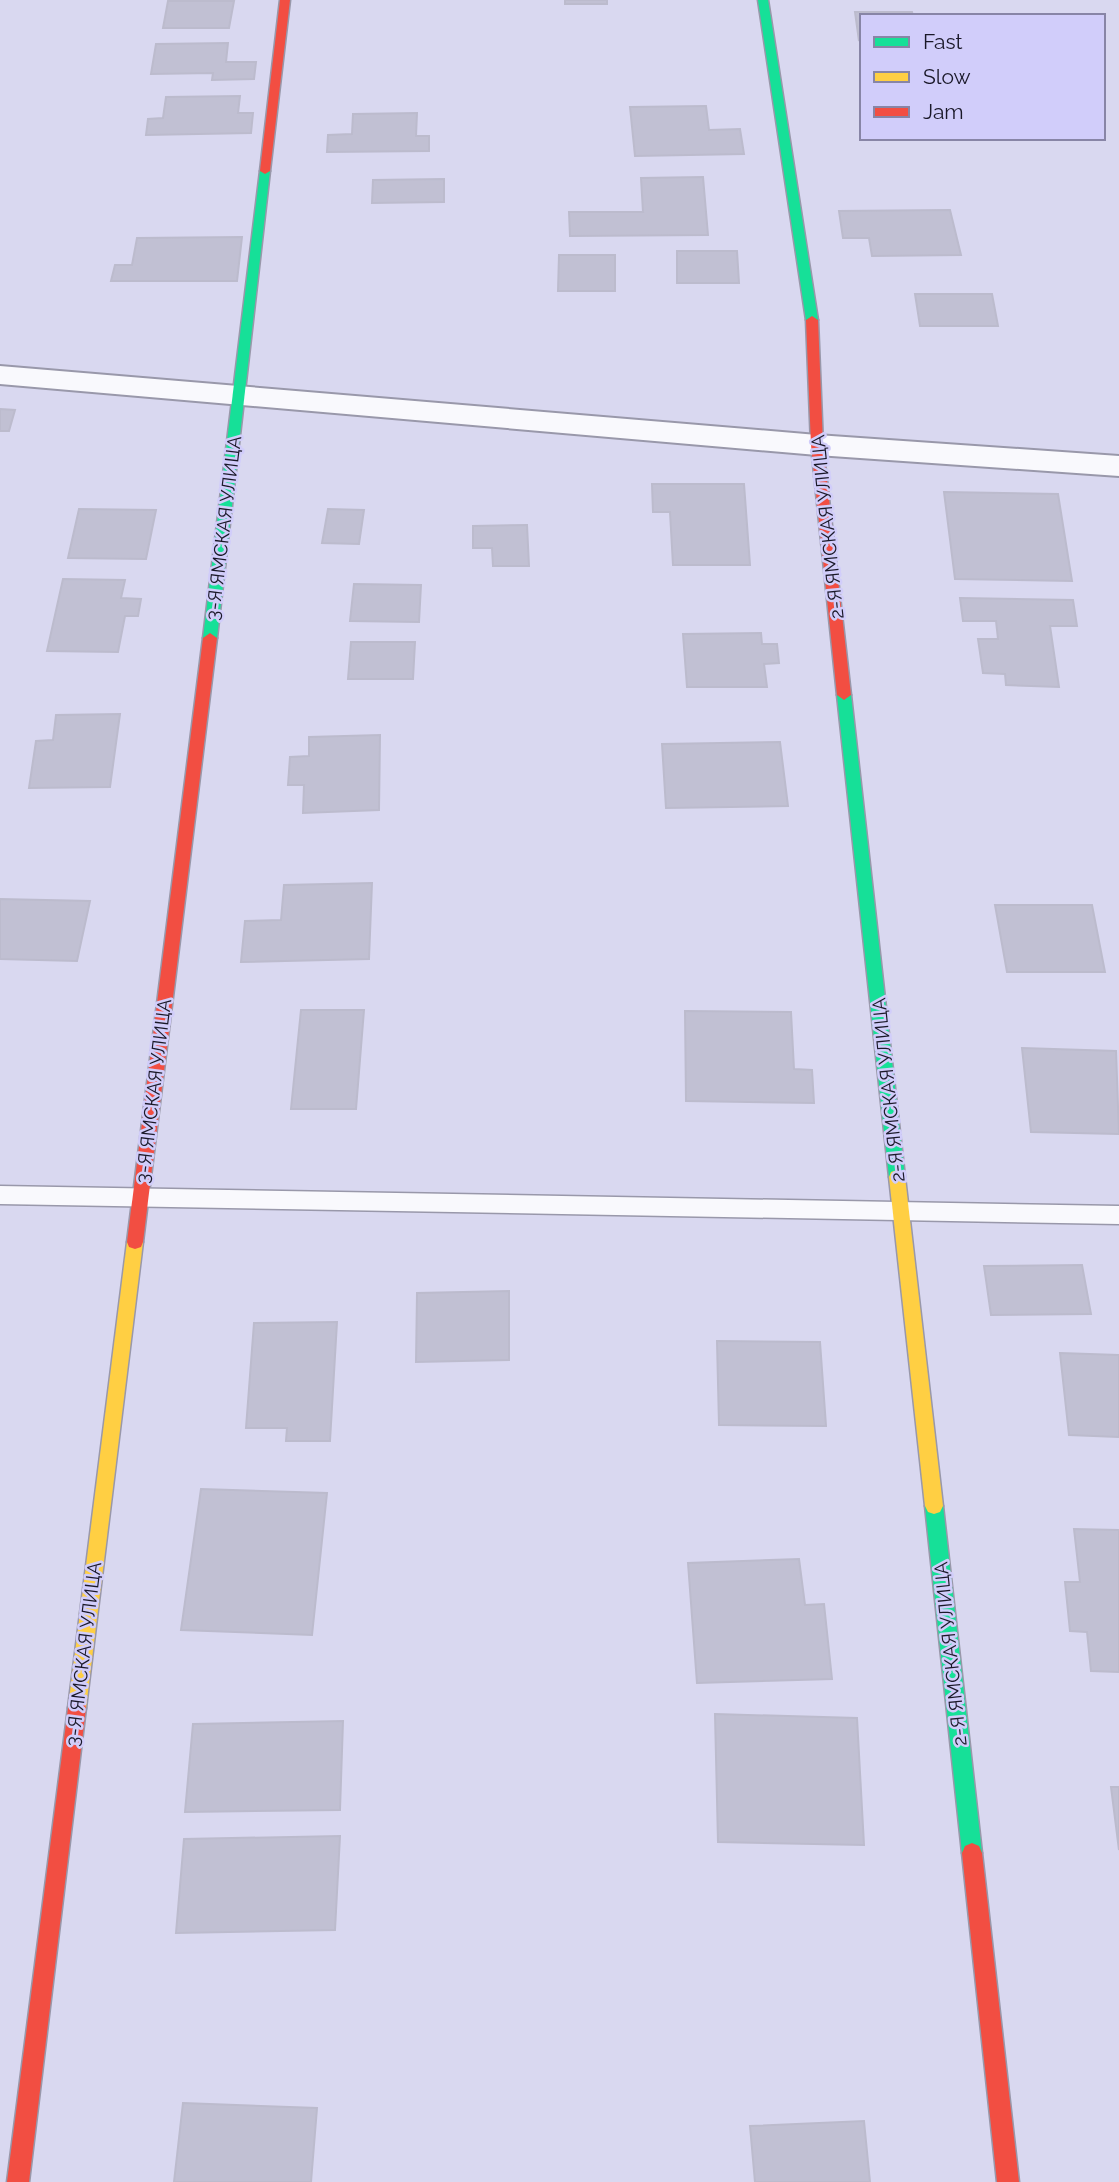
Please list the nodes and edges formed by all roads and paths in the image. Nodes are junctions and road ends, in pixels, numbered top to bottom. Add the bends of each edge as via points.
1 (285, 0) edge
2 (763, 0) edge
3 (0, 376) edge
4 (240, 393) junction
5 (817, 445) junction
6 (1119, 466) edge
7 (0, 1195) edge
8 (140, 1197) junction
9 (901, 1211) junction
10 (1119, 1215) edge
11 (18, 2182) edge
12 (1008, 2182) edge

1 - 4 street, 3-Я ЯМСКАЯ УЛИЦА
2 - 5 street, 2-Я ЯМСКАЯ УЛИЦА via 814,335
3 - 4 street
4 - 5 street
4 - 8 street, 3-Я ЯМСКАЯ УЛИЦА
5 - 6 street
5 - 9 street, 2-Я ЯМСКАЯ УЛИЦА
7 - 8 lane
8 - 9 lane
8 - 11 street, 3-Я ЯМСКАЯ УЛИЦА
9 - 10 lane
9 - 12 street, 2-Я ЯМСКАЯ УЛИЦА

